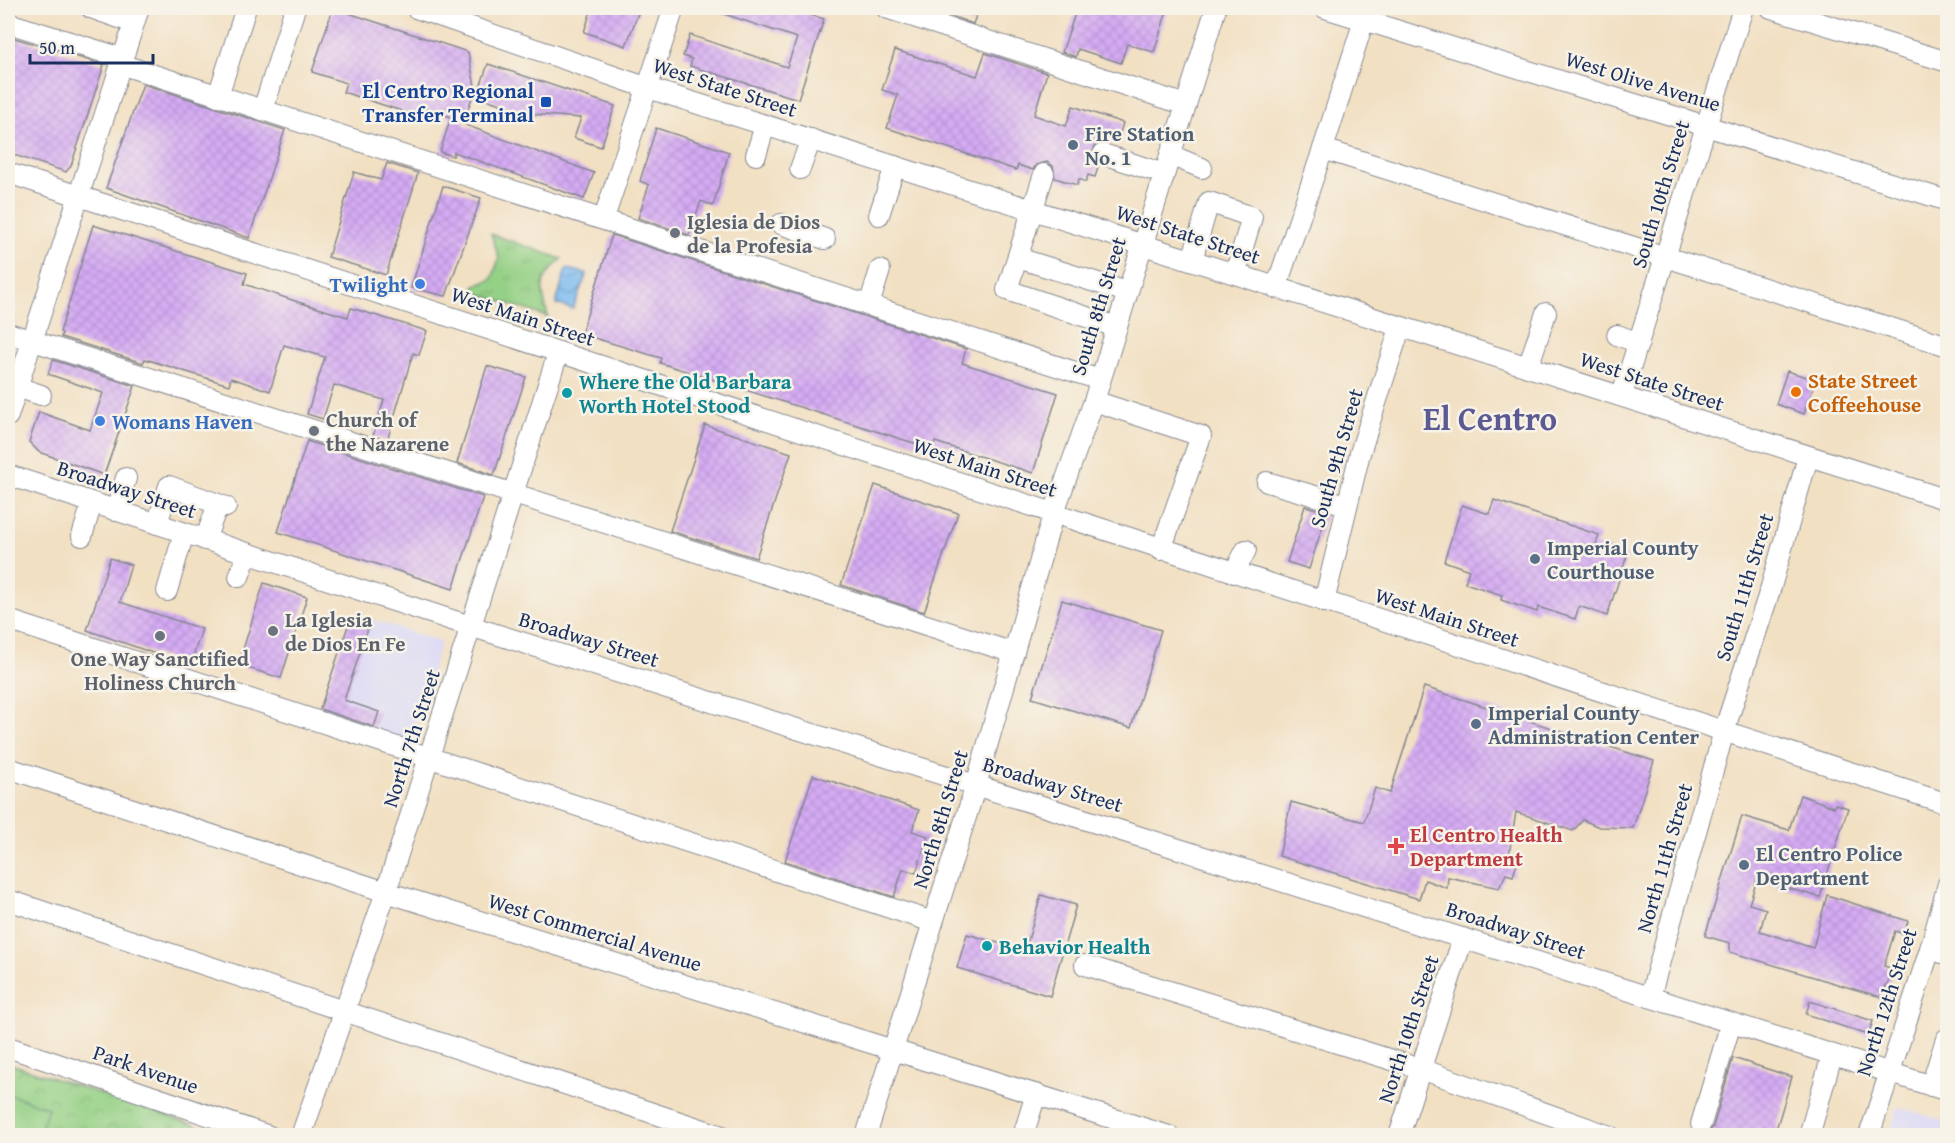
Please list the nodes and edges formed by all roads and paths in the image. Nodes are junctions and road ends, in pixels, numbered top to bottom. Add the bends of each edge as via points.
1 (91, 8) edge
2 (246, 8) edge
3 (295, 8) edge
4 (416, 8) edge
5 (674, 8) edge
6 (886, 8) edge
7 (1216, 8) edge
8 (1325, 8) edge
9 (1743, 8) edge
10 (1771, 8) edge
11 (137, 15) edge
12 (1364, 20) junction
13 (8, 23) edge
14 (121, 61) junction
15 (1947, 62) edge
16 (648, 88) junction
17 (218, 96) junction
18 (1186, 105) junction
19 (263, 110) junction
20 (765, 125) junction
21 (1706, 126) junction
22 (811, 139) junction
23 (1323, 149) junction
24 (1102, 154) dead end
25 (756, 155) dead end
26 (1170, 155) junction
27 (895, 166) junction
28 (1202, 168) dead end
29 (800, 169) dead end
30 (8, 173) edge
31 (1044, 174) dead end
32 (1164, 174) junction
33 (77, 196) junction
34 (1947, 201) edge
35 (607, 209) dead end
36 (1034, 210) junction
37 (879, 214) dead end
38 (781, 224) dead end
39 (825, 239) dead end
40 (1142, 244) junction
41 (1018, 258) junction
42 (1665, 258) junction
43 (1192, 260) junction
44 (880, 270) dead end
45 (1235, 274) junction
46 (1276, 288) junction
47 (1127, 292) junction
48 (869, 305) junction
49 (1546, 313) dead end
50 (1116, 327) junction
51 (1400, 328) junction
52 (8, 333) edge
53 (1617, 335) dead end
54 (31, 341) junction
55 (1639, 343) junction
56 (1947, 346) edge
57 (558, 353) junction
58 (1528, 367) junction
59 (1100, 380) junction
60 (17, 387) junction
61 (41, 395) dead end
62 (1622, 395) junction
63 (1094, 401) junction
64 (8, 416) edge
65 (1808, 457) junction
66 (8, 475) edge
67 (126, 478) dead end
68 (1268, 482) dead end
69 (513, 494) junction
70 (1947, 500) edge
71 (92, 503) junction
72 (1346, 506) junction
73 (116, 511) junction
74 (1053, 514) junction
75 (157, 524) junction
76 (184, 533) junction
77 (82, 536) dead end
78 (205, 540) junction
79 (1161, 550) junction
80 (1246, 550) dead end
81 (247, 554) junction
82 (1234, 573) junction
83 (239, 577) dead end
84 (167, 591) dead end
85 (1324, 602) junction
86 (8, 620) edge
87 (473, 627) junction
88 (1014, 653) junction
89 (1724, 731) junction
90 (429, 759) junction
91 (8, 768) edge
92 (976, 785) junction
93 (1947, 804) edge
94 (1947, 884) edge
95 (386, 892) junction
96 (8, 900) edge
97 (933, 922) junction
98 (1463, 938) junction
99 (1939, 952) edge
100 (1085, 965) dead end
101 (1650, 997) junction
102 (346, 1011) junction
103 (1731, 1023) junction
104 (1946, 1039) dead end
105 (8, 1047) edge
106 (893, 1049) junction
107 (1832, 1055) junction
108 (1420, 1069) junction
109 (1888, 1073) junction
110 (1939, 1089) edge
111 (1036, 1094) junction
112 (1701, 1124) dead end
113 (269, 1136) edge
114 (301, 1136) edge
115 (722, 1136) edge
116 (866, 1136) edge
117 (1023, 1136) edge
118 (1169, 1136) edge
119 (1399, 1136) edge
120 (1610, 1136) edge
121 (1809, 1136) edge
122 (1869, 1136) edge

1 - 11 street
2 - 17 street
3 - 19 street
4 - 16 street, West State Street
5 - 16 street
6 - 18 street
7 - 18 street, South 8th Street
8 - 12 street, West Olive Avenue
9 - 21 street, South 10th Street
10 - 15 street
11 - 14 street
12 - 21 street, West Olive Avenue
12 - 23 street
13 - 14 street
14 - 17 street
14 - 33 street
16 - 20 street, West State Street
16 - 35 street
17 - 19 street
18 - 26 street, South 8th Street
19 - 48 street
20 - 22 street, West State Street
20 - 25 street
21 - 34 street, West Olive Avenue
21 - 42 street, South 10th Street
22 - 27 street, West State Street
22 - 29 street
23 - 42 street
23 - 46 street
24 - 32 street
26 - 28 street
26 - 32 street, South 8th Street
27 - 36 street, West State Street
27 - 37 street
30 - 33 street, West Main Street
31 - 36 street
32 - 40 street, South 8th Street
33 - 54 street
33 - 57 street, West Main Street
36 - 40 street, West State Street
36 - 41 street
38 - 39 street
40 - 43 street, West State Street
40 - 47 street, South 8th Street
41 - 47 street
41 - 50 street via 1007,290
42 - 55 street, South 10th Street
42 - 56 street
43 - 45 street, West State Street
43 - 45 street via 1209,202 1252,217
44 - 48 street
45 - 46 street, West State Street
46 - 51 street, West State Street
47 - 50 street, South 8th Street
48 - 59 street
49 - 58 street
50 - 59 street, South 8th Street
51 - 58 street, West State Street
51 - 72 street, South 9th Street
52 - 54 street
53 - 55 street
54 - 60 street
54 - 69 street
55 - 62 street, South 10th Street
57 - 69 street, North 7th Street
57 - 74 street, West Main Street
58 - 62 street, West State Street
59 - 63 street, South 8th Street
60 - 61 street
60 - 64 street
62 - 65 street, West State Street
63 - 74 street, South 8th Street
63 - 79 street via 1201,436
65 - 70 street, West State Street
65 - 89 street, South 11th Street
66 - 71 street, Broadway Street
67 - 73 street
68 - 72 street
69 - 87 street, North 7th Street
69 - 88 street
71 - 73 street, Broadway Street
71 - 77 street
72 - 85 street, South 9th Street
73 - 75 street, Broadway Street
74 - 79 street, West Main Street
74 - 88 street, North 8th Street
75 - 76 street, Broadway Street
75 - 78 street via 169,486 222,505
76 - 78 street, Broadway Street
76 - 84 street
78 - 81 street, Broadway Street
79 - 82 street, West Main Street
80 - 82 street
81 - 83 street
81 - 87 street, Broadway Street
82 - 85 street, West Main Street
85 - 89 street, West Main Street
86 - 90 street
87 - 90 street, North 7th Street
87 - 92 street, Broadway Street
88 - 92 street, North 8th Street
89 - 93 street, West Main Street
89 - 101 street, North 11th Street
90 - 95 street, North 7th Street
90 - 97 street
91 - 95 street, West Commercial Avenue
92 - 97 street, North 8th Street
92 - 98 street, Broadway Street
94 - 99 street, North 12th Street
95 - 102 street, North 7th Street
95 - 106 street, West Commercial Avenue
96 - 102 street
97 - 106 street, North 8th Street
98 - 101 street, Broadway Street
98 - 108 street, North 10th Street
99 - 109 street, North 12th Street
100 - 108 street
101 - 103 street, Broadway Street
102 - 114 street, North 7th Street
102 - 115 street
103 - 107 street, Broadway Street
103 - 112 street
104 - 110 street
105 - 113 street, Park Avenue
106 - 111 street, West Commercial Avenue
106 - 116 street, North 8th Street
107 - 109 street, Broadway Street
107 - 121 street
108 - 119 street, North 10th Street
108 - 120 street
109 - 110 street, Broadway Street
109 - 122 street, North 12th Street
111 - 117 street
111 - 118 street, West Commercial Avenue

